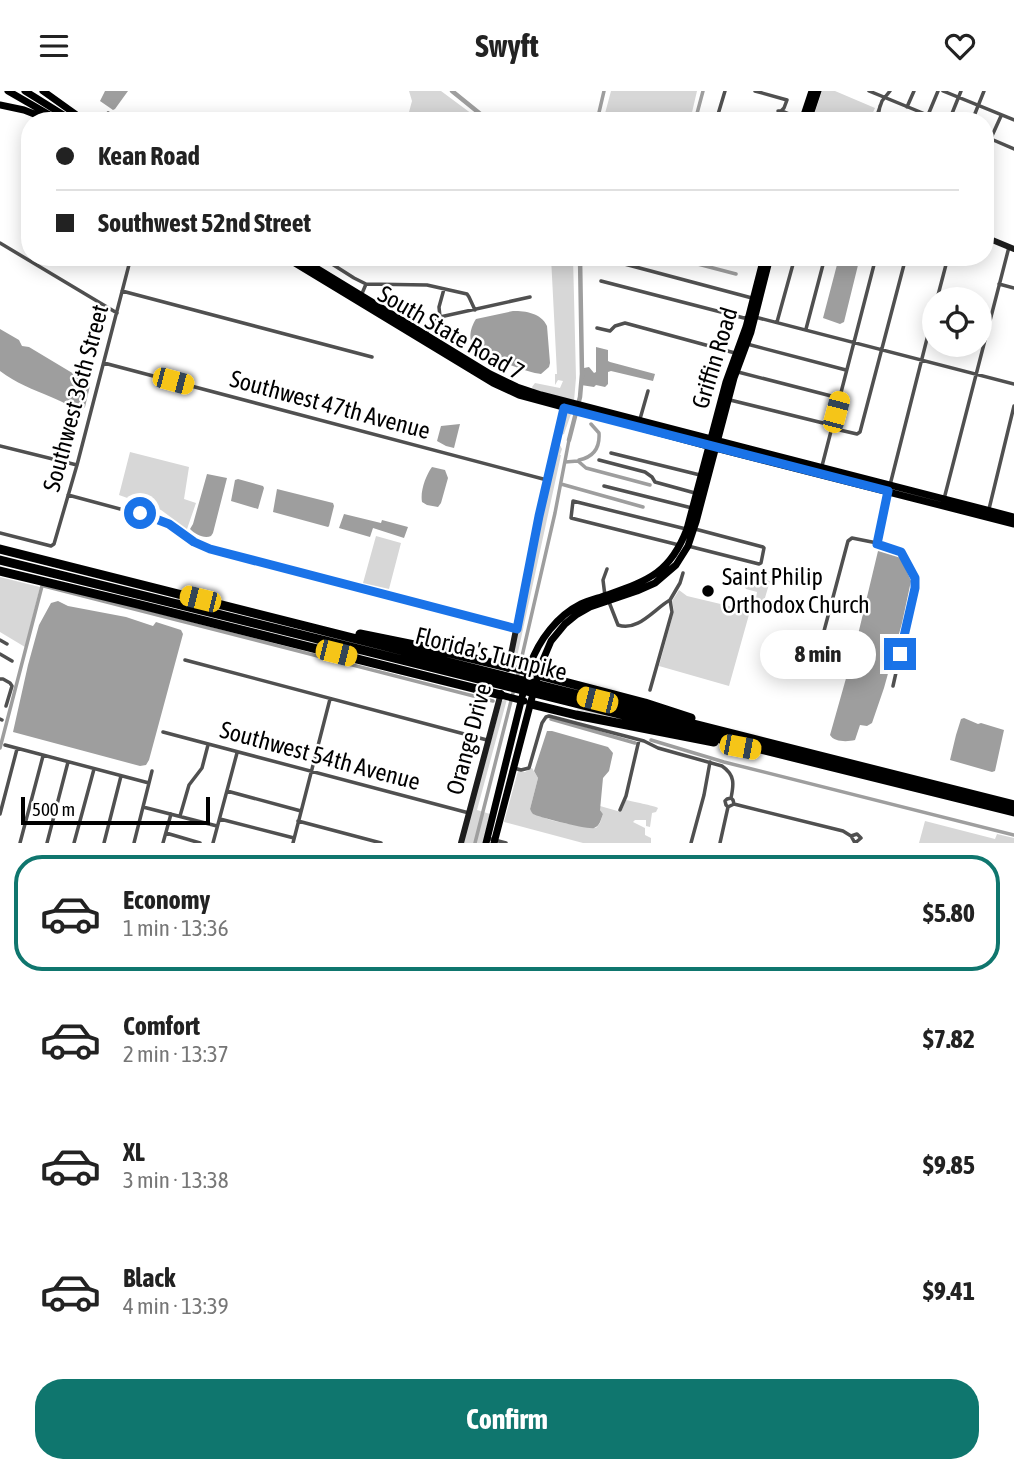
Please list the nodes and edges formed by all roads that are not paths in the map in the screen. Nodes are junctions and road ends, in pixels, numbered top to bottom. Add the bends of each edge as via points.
1 (8, 91) edge
2 (25, 91) edge
3 (44, 91) edge
4 (725, 91) edge
5 (755, 91) edge
6 (811, 91) edge
7 (818, 91) edge
8 (869, 91) edge
9 (890, 91) edge
10 (914, 91) edge
11 (940, 91) edge
12 (961, 91) edge
13 (984, 91) edge
14 (884, 97) junction
15 (958, 98) junction
16 (0, 105) edge
17 (978, 106) junction
18 (908, 107) junction
19 (782, 111) joint
20 (29, 112) edge
21 (44, 112) edge
22 (59, 112) edge
23 (72, 112) edge
24 (719, 112) edge
25 (778, 112) edge
26 (805, 112) edge
27 (807, 112) edge
28 (878, 112) edge
29 (920, 112) edge
30 (930, 112) edge
31 (953, 112) edge
32 (976, 112) edge
33 (993, 112) edge
34 (994, 112) edge
35 (1001, 115) junction
36 (1014, 120) edge
37 (994, 132) edge
38 (994, 140) edge
39 (1014, 149) edge
40 (994, 241) edge
41 (0, 243) edge
42 (1012, 248) edge
43 (21, 256) edge
44 (38, 266) edge
45 (129, 266) edge
46 (306, 266) edge
47 (312, 266) edge
48 (335, 266) edge
49 (632, 266) edge
50 (761, 266) edge
51 (767, 266) edge
52 (792, 266) edge
53 (823, 266) edge
54 (874, 266) edge
55 (904, 266) edge
56 (946, 266) edge
57 (601, 281) dead end
58 (366, 283) junction
59 (999, 284) junction
60 (940, 287) edge
61 (444, 288) junction
62 (1014, 288) edge
63 (122, 292) junction
64 (530, 297) dead end
65 (360, 298) junction
66 (753, 298) junction
67 (474, 310) junction
68 (117, 313) junction
69 (440, 317) junction
70 (752, 317) junction
71 (777, 322) junction
72 (597, 328) dead end
73 (806, 329) junction
74 (424, 337) junction
75 (854, 342) junction
76 (747, 344) junction
77 (883, 349) junction
78 (739, 354) junction
79 (372, 357) dead end
80 (923, 357) edge
81 (922, 360) junction
82 (104, 363) junction
83 (846, 370) junction
84 (736, 371) junction
85 (976, 374) junction
86 (497, 377) junction
87 (484, 378) junction
88 (1014, 384) edge
89 (648, 391) dead end
90 (839, 398) junction
91 (728, 399) junction
92 (566, 405) junction
93 (1014, 406) edge
94 (583, 410) junction
95 (640, 421) junction
96 (628, 425) junction
97 (832, 427) junction
98 (713, 444) junction
99 (0, 446) edge
100 (611, 453) dead end
101 (600, 460) dead end
102 (77, 465) junction
103 (821, 471) junction
104 (700, 475) junction
105 (547, 480) junction
106 (604, 486) dead end
107 (889, 488) junction
108 (696, 493) junction
109 (68, 495) junction
110 (944, 499) junction
111 (692, 509) junction
112 (988, 514) junction
113 (1014, 517) edge
114 (1014, 524) edge
115 (690, 529) junction
116 (0, 533) edge
117 (877, 544) junction
118 (684, 546) junction
119 (0, 548) edge
120 (0, 562) edge
121 (607, 569) dead end
122 (0, 571) edge
123 (683, 573) dead end
124 (607, 598) junction
125 (670, 600) junction
126 (301, 625) junction
127 (517, 629) junction
128 (0, 640) edge
129 (7, 644) dead end
130 (0, 654) edge
131 (185, 660) dead end
132 (12, 661) dead end
133 (422, 661) junction
134 (511, 667) junction
135 (530, 672) junction
136 (812, 676) dead end
137 (0, 679) edge
138 (893, 686) dead end
139 (650, 690) dead end
140 (543, 691) junction
141 (504, 695) junction
142 (330, 699) junction
143 (523, 701) junction
144 (6, 706) dead end
145 (163, 732) dead end
146 (512, 736) junction
147 (746, 737) junction
148 (489, 740) junction
149 (639, 740) junction
150 (5, 745) dead end
151 (208, 745) junction
152 (17, 749) junction
153 (237, 753) junction
154 (783, 753) junction
155 (43, 756) junction
156 (68, 762) junction
157 (710, 762) junction
158 (514, 768) junction
159 (94, 769) junction
160 (152, 771) dead end
161 (311, 772) junction
162 (503, 773) junction
163 (121, 776) junction
164 (149, 783) junction
165 (227, 791) junction
166 (731, 798) junction
167 (734, 804) junction
168 (1014, 805) edge
169 (143, 807) junction
170 (728, 807) junction
171 (620, 810) dead end
172 (301, 811) junction
173 (1014, 812) edge
174 (469, 813) junction
175 (0, 814) edge
176 (171, 814) junction
177 (180, 816) junction
178 (220, 818) junction
179 (298, 821) junction
180 (217, 826) junction
181 (166, 834) junction
182 (851, 836) dead end
183 (293, 840) edge
184 (491, 841) edge
185 (376, 842) edge
186 (20, 843) edge
187 (47, 843) edge
188 (75, 843) edge
189 (104, 843) edge
190 (134, 843) edge
191 (163, 843) edge
192 (200, 843) edge
193 (213, 843) edge
194 (381, 843) edge
195 (461, 843) edge
196 (506, 843) edge
197 (691, 843) edge
198 (720, 843) edge

1 - 21 main road
2 - 22 main road
3 - 23 main road
4 - 24 street
5 - 19 street via 787,100
6 - 26 main road
7 - 27 main road
8 - 14 street
9 - 14 street
10 - 18 street
11 - 15 street
11 - 30 street
12 - 15 street
13 - 17 street
14 - 18 street
14 - 28 street
15 - 17 street
15 - 31 street
16 - 20 main road
17 - 32 street
17 - 33 street
18 - 29 street
19 - 25 street
34 - 35 street
35 - 36 street
35 - 37 street
38 - 39 street
40 - 42 street
41 - 43 street
42 - 59 street
44 - 68 street
45 - 63 street, Southwest 36th Street
46 - 65 main road, South State Road 7
47 - 65 main road, South State Road 7
48 - 58 street
49 - 66 street
50 - 66 main road, Griffin Road
51 - 70 main road, Griffin Road
52 - 71 street
53 - 73 street
54 - 75 street
55 - 77 street
56 - 60 street
57 - 70 street
58 - 61 street
58 - 65 street
59 - 62 street
59 - 85 street
61 - 67 street via 467,294
61 - 69 street
63 - 68 street, Southwest 36th Street
63 - 79 street
64 - 67 street
65 - 74 main road, South State Road 7
66 - 70 main road, Griffin Road
67 - 69 street
68 - 82 street, Southwest 36th Street
69 - 74 street
70 - 71 street
70 - 76 main road, Griffin Road
70 - 78 main road, Griffin Road
71 - 73 street
72 - 78 street via 610,331 625,323
73 - 75 street
74 - 86 main road, South State Road 7
74 - 87 main road, South State Road 7
75 - 77 street
75 - 83 street
76 - 78 main road, Griffin Road
76 - 83 street
77 - 81 street
77 - 97 street via 861,429 857,434
78 - 84 main road, Griffin Road
78 - 98 main road, Griffin Road via 726,381
80 - 81 street
81 - 85 street
81 - 107 street
82 - 102 street, Southwest 36th Street
82 - 105 street, Southwest 47th Avenue
83 - 90 street
84 - 90 street
84 - 91 main road, Griffin Road
85 - 88 street
85 - 110 street
86 - 87 main road
86 - 92 main road, South State Road 7
87 - 92 main road, South State Road 7 via 519,395
89 - 95 street
90 - 97 street
91 - 97 street
91 - 98 main road, Griffin Road
92 - 94 main road, South State Road 7
92 - 105 street, Orange Drive
93 - 112 street
94 - 95 main road, South State Road 7
94 - 96 main road, South State Road 7
95 - 96 main road
95 - 98 main road, South State Road 7
96 - 98 main road, South State Road 7
97 - 103 street
98 - 103 main road, South State Road 7
98 - 103 main road, South State Road 7 via 810,472
98 - 104 main road, Griffin Road
98 - 115 main road, Griffin Road
99 - 102 street
100 - 104 street
101 - 108 street
102 - 109 street, Southwest 36th Street
103 - 107 main road, South State Road 7
103 - 107 main road, South State Road 7
104 - 108 main road, Griffin Road
105 - 127 street, Orange Drive
106 - 111 street
107 - 110 main road, South State Road 7
107 - 112 main road, South State Road 7
107 - 117 street
108 - 111 main road, Griffin Road
109 - 116 street, Southwest 36th Street via 51,546
109 - 127 street via 161,520 210,549
110 - 112 main road, South State Road 7
111 - 115 main road, Griffin Road
112 - 113 main road, South State Road 7
112 - 114 main road, South State Road 7
115 - 118 main road, Griffin Road
115 - 118 street via 763,547 761,563
115 - 118 street via 572,503 570,518
117 - 136 street via 848,541
117 - 138 street via 901,552 915,578
118 - 124 main road, Griffin Road via 648,579
119 - 126 highway, Florida's Turnpike
120 - 133 highway, Florida's Turnpike
121 - 124 street via 603,580
122 - 141 highway
123 - 125 street
124 - 125 street via 617,624 624,627 648,617
124 - 135 main road, Griffin Road via 565,624
125 - 139 street via 671,612
126 - 133 highway, Florida's Turnpike
126 - 134 highway
127 - 134 street, Orange Drive
128 - 129 street
130 - 132 street
131 - 142 street
133 - 140 highway, Florida's Turnpike
134 - 135 main road
134 - 141 street, Orange Drive
135 - 143 main road, Griffin Road
135 - 147 highway via 645,702
137 - 144 street via 12,686
140 - 147 highway, Florida's Turnpike
140 - 154 highway, Florida's Turnpike
141 - 143 main road
141 - 148 street, Orange Drive
142 - 148 street
142 - 161 street
143 - 146 main road, Griffin Road
143 - 154 highway via 609,722
143 - 158 main road, Griffin Road
145 - 151 street, Southwest 54th Avenue
146 - 158 main road
146 - 162 main road, Griffin Road
147 - 168 highway, Florida's Turnpike
148 - 174 street, Orange Drive
149 - 157 street
149 - 158 street via 549,716 542,723 529,768
149 - 171 street
150 - 152 street
151 - 153 street, Southwest 54th Avenue
151 - 177 street
152 - 155 street
152 - 175 street
153 - 161 street, Southwest 54th Avenue
153 - 165 street
154 - 173 highway, Florida's Turnpike
155 - 156 street
155 - 186 street
156 - 159 street
156 - 187 street
157 - 166 street via 731,774
157 - 197 street
158 - 162 main road
158 - 184 main road, Griffin Road
159 - 163 street
159 - 188 street
160 - 164 street
161 - 172 street
161 - 174 street, Southwest 54th Avenue
162 - 184 main road, Griffin Road
163 - 164 street
163 - 189 street
164 - 169 street
165 - 172 street
165 - 178 street
166 - 167 street
166 - 170 street via 725,801
167 - 170 street
167 - 182 street
169 - 176 street
169 - 190 street
170 - 198 street
172 - 179 street
174 - 195 street, Orange Drive
176 - 177 street
176 - 181 street
177 - 180 street
178 - 180 street
178 - 183 street
179 - 183 street
179 - 185 street
180 - 193 street
181 - 191 street
181 - 192 street
184 - 196 street
185 - 194 street

